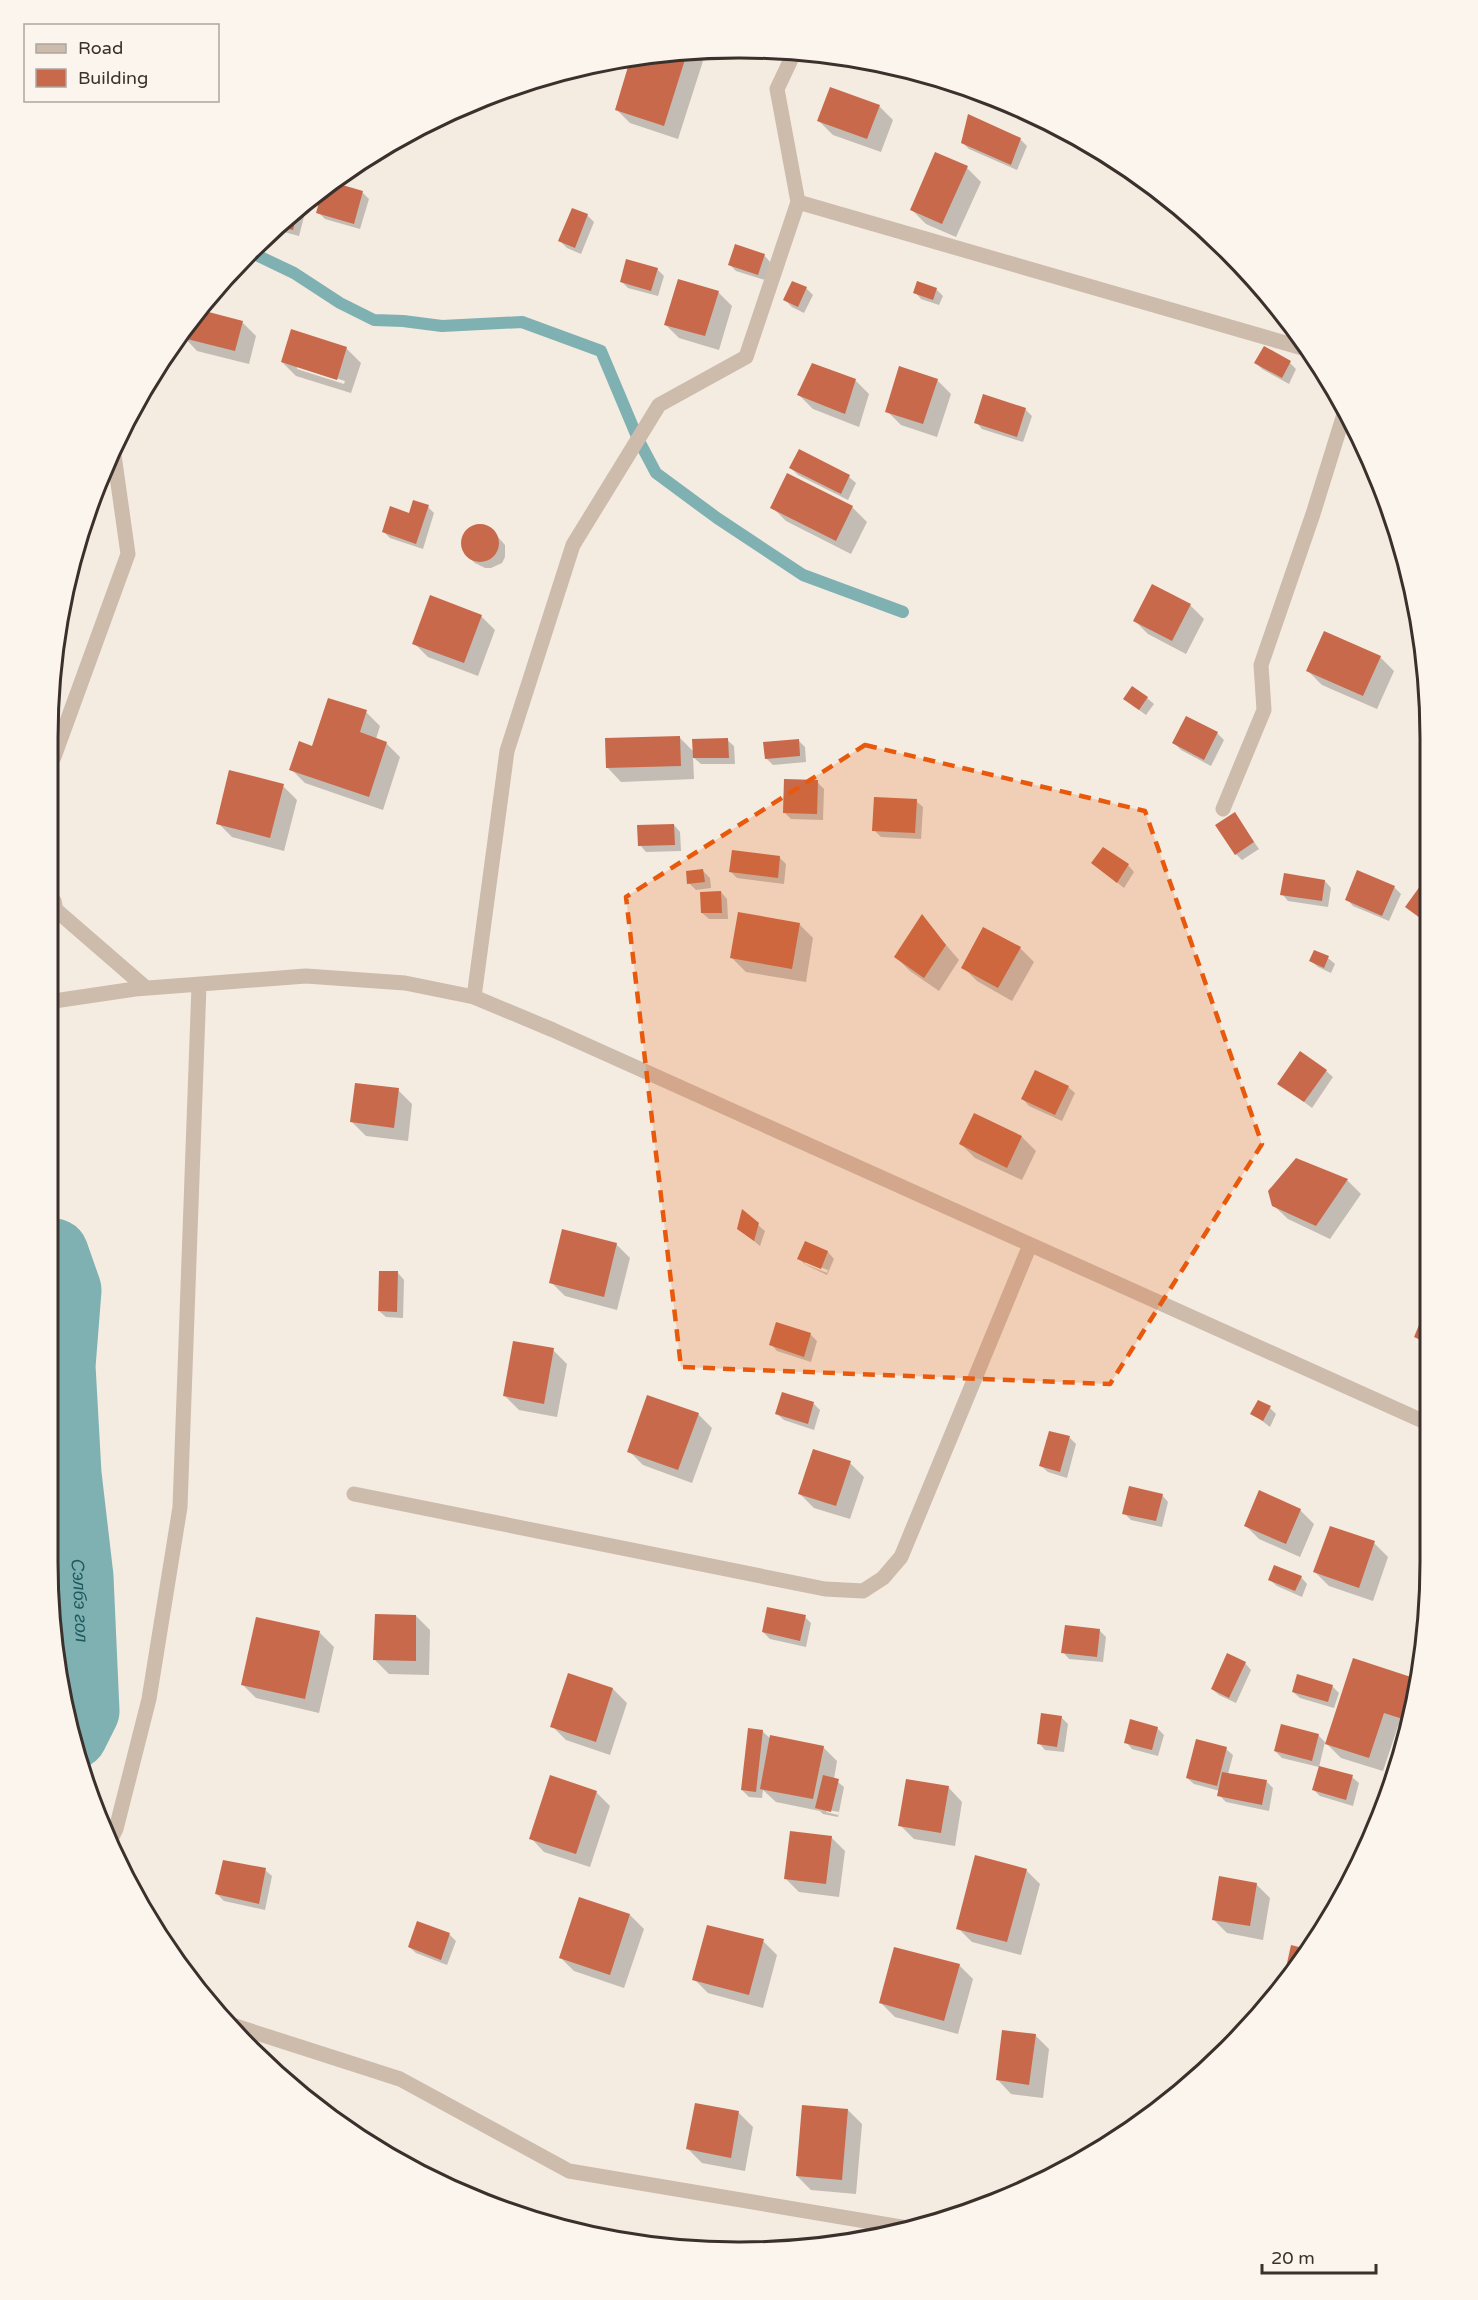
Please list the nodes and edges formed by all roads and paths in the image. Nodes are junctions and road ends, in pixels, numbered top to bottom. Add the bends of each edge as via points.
1 (791, 61) edge
2 (798, 202) junction
3 (1294, 345) edge
4 (1341, 423) edge
5 (116, 467) edge
6 (58, 746) edge
7 (1223, 809) dead end
8 (58, 912) edge
9 (199, 984) junction
10 (146, 988) junction
11 (474, 997) junction
12 (58, 1000) edge
13 (1030, 1245) junction
14 (1420, 1420) edge
15 (354, 1494) dead end
16 (115, 1831) edge
17 (246, 2029) edge
18 (887, 2225) edge

1 - 2 street via 777,89
2 - 3 street
2 - 11 street via 746,357 659,405 573,545 507,751
4 - 7 street via 1261,665 1264,710
5 - 6 street via 128,554
8 - 10 street
9 - 10 street
9 - 11 street via 306,976 405,983
9 - 16 street via 180,1507 149,1699
10 - 12 street
11 - 13 street
13 - 14 street
13 - 15 street via 901,1557 883,1578 863,1591 825,1588
17 - 18 street via 400,2079 569,2170

